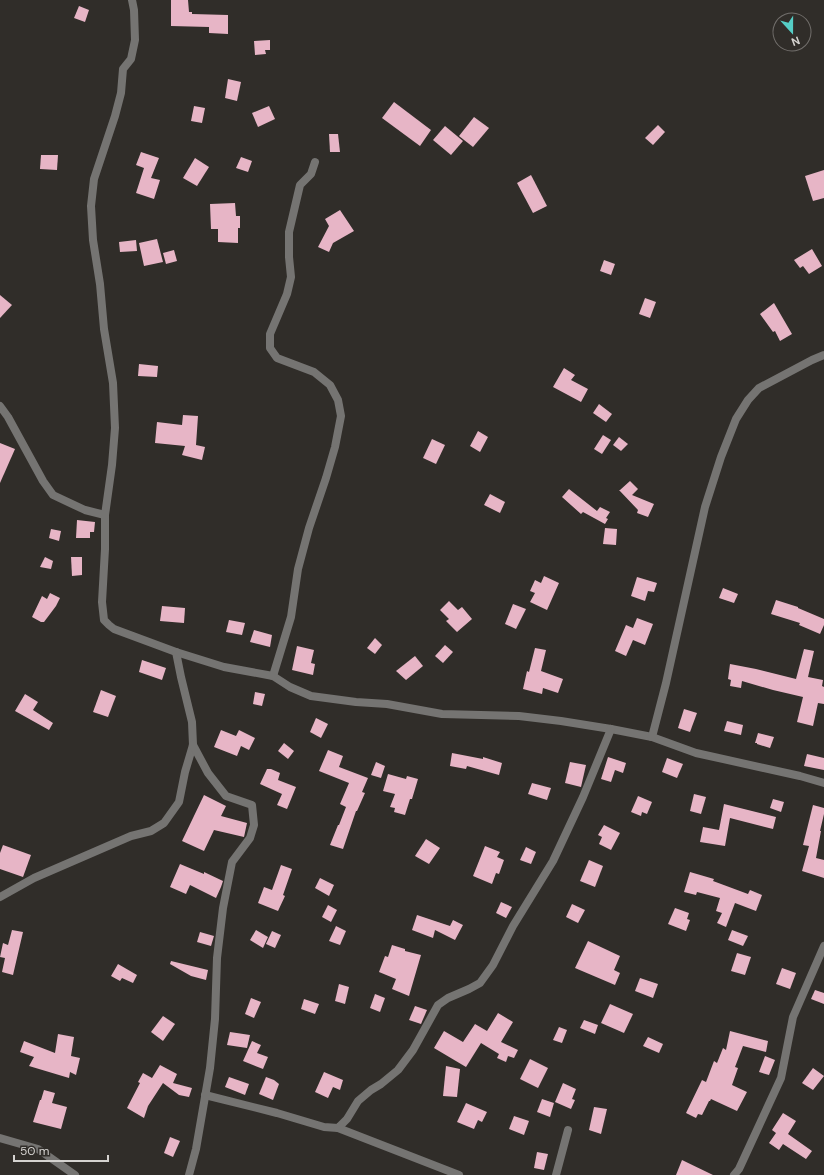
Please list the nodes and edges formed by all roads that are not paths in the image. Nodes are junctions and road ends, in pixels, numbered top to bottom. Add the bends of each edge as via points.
1 (132, 0) edge
2 (315, 162) dead end
3 (824, 355) edge
4 (0, 406) edge
5 (105, 515) junction
6 (176, 652) junction
7 (273, 676) junction
8 (611, 729) junction
9 (652, 737) junction
10 (193, 745) junction
11 (824, 783) edge
12 (0, 897) edge
13 (824, 946) edge
14 (205, 1095) junction
15 (338, 1128) junction
16 (568, 1130) dead end
17 (0, 1138) edge
18 (75, 1175) edge
19 (189, 1175) edge
20 (459, 1175) edge
21 (556, 1175) edge
22 (734, 1175) edge

1 - 5 street via 135,40 131,59 123,69 121,93 94,179 91,206 104,329 114,383 113,458
2 - 7 street via 312,174 300,184 289,232 291,277 287,294 270,334 270,348 277,358 314,372 330,385 338,400 341,416 333,455 298,569 291,617
3 - 9 street via 760,388 748,400 736,419 705,507
4 - 5 street via 53,495 85,510
5 - 6 street via 102,602 104,620 114,629
6 - 7 street via 224,667
6 - 10 street via 192,722
7 - 8 street via 311,696 387,704 442,714 519,716
8 - 9 street
8 - 15 street via 583,797 552,861 493,965 480,983 438,1005 413,1050 398,1070 358,1101
9 - 11 street via 696,753
10 - 12 street via 179,802 164,823 151,831 131,836 34,878
10 - 14 street via 208,773 226,796 252,805 254,825 250,838 232,862 223,908 217,958 215,1019
13 - 22 street via 793,1017 781,1078 739,1170
14 - 15 street via 324,1127
14 - 19 street
15 - 20 street
16 - 21 street
17 - 18 street via 38,1149

